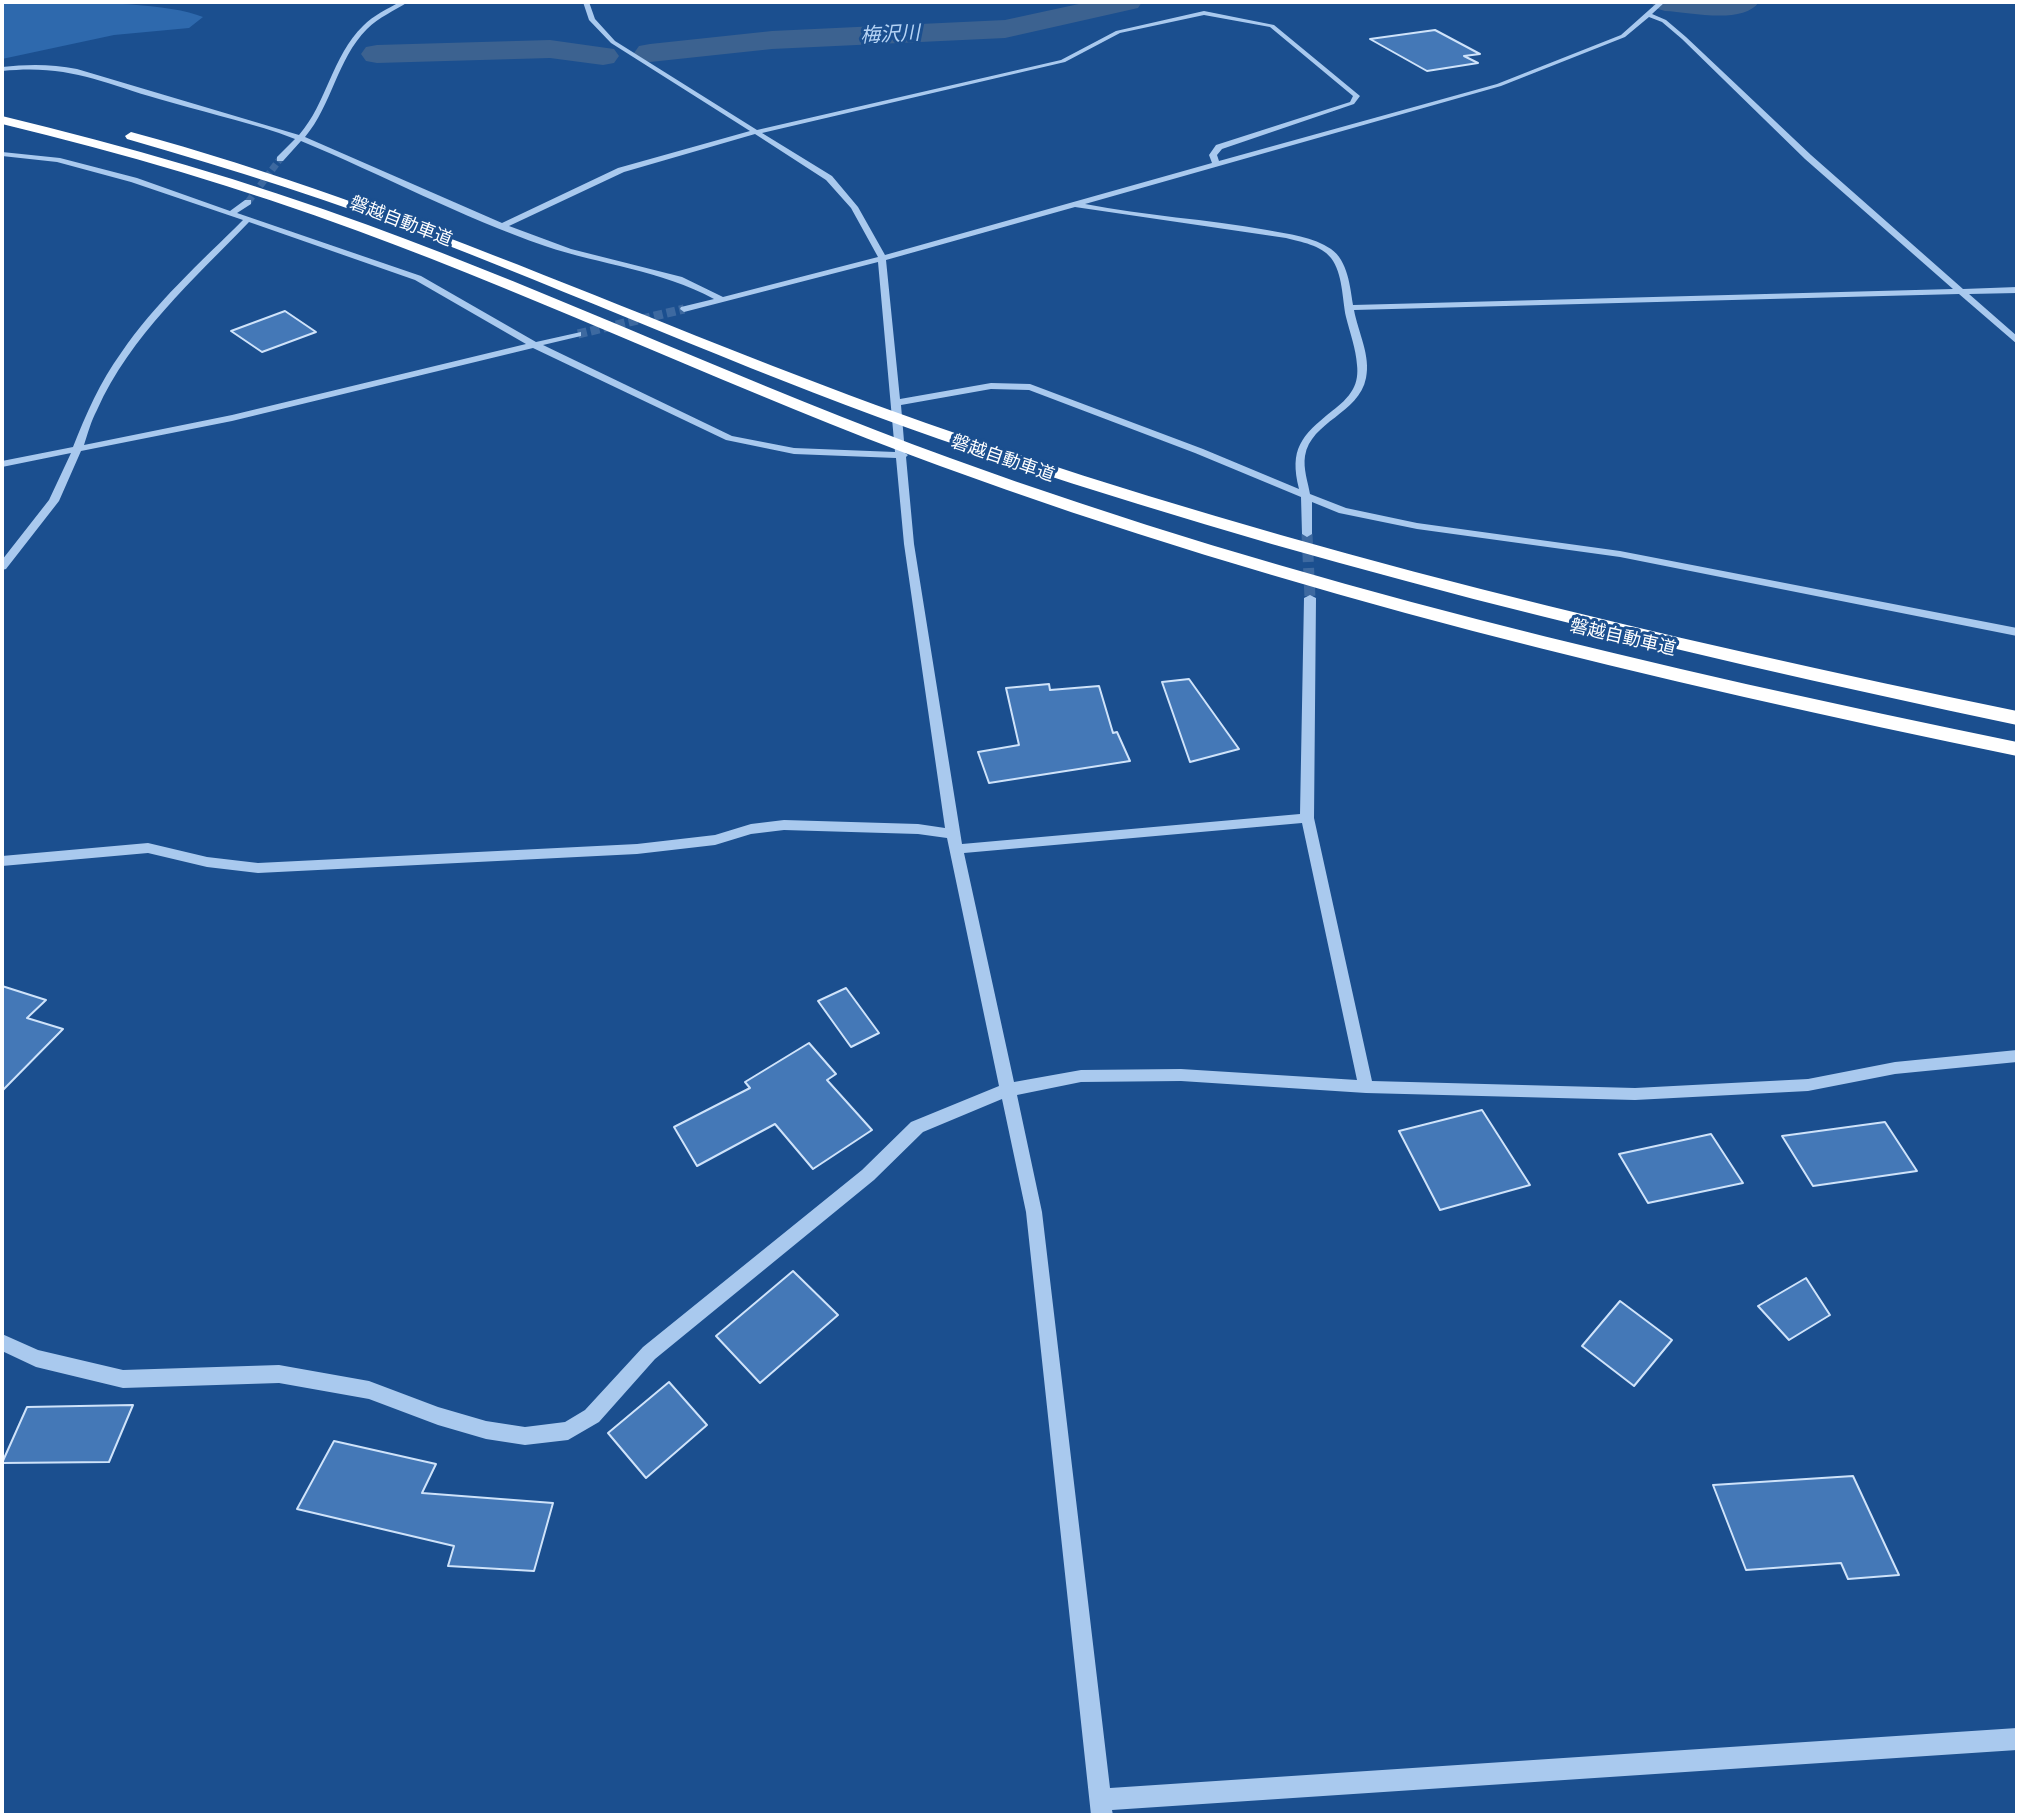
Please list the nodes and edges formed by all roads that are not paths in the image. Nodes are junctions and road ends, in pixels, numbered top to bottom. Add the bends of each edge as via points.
1 (405, 2) edge
2 (586, 2) edge
3 (1662, 2) edge
4 (1650, 15) junction
5 (2, 69) edge
6 (2, 106) edge
7 (2, 120) edge
8 (756, 132) junction
9 (299, 138) junction
10 (2, 154) edge
11 (280, 159) tunnel mouth
12 (1216, 163) junction
13 (248, 202) tunnel mouth
14 (1074, 204) junction
15 (230, 214) junction
16 (247, 220) junction
17 (502, 226) junction
18 (882, 257) junction
19 (2017, 290) edge
20 (1959, 291) junction
21 (723, 300) junction
22 (1349, 308) junction
23 (684, 309) tunnel mouth
24 (578, 334) tunnel mouth
25 (2017, 341) edge
26 (535, 345) junction
27 (896, 403) junction
28 (77, 450) junction
29 (903, 455) junction
30 (2, 464) edge
31 (1306, 497) junction
32 (1307, 534) tunnel mouth
33 (2, 567) edge
34 (1310, 598) tunnel mouth
35 (2017, 632) edge
36 (2017, 718) edge
37 (2017, 749) edge
38 (1307, 818) junction
39 (955, 841) junction
40 (2, 861) edge
41 (2017, 1056) edge
42 (1366, 1087) junction
43 (1007, 1090) junction
44 (2, 1342) edge
45 (2017, 1739) edge
46 (1101, 1807) edge

1 - 9 street via 373,21 346,48
2 - 8 street via 592,20 613,42
3 - 4 street
4 - 12 street via 1623,36 1499,85
4 - 20 street via 1684,38
5 - 9 street via 67,67
6 - 36 highway, 磐越自動車道 via 167,146 303,187 942,434 1197,516 1452,589 1704,652
7 - 37 highway, 磐越自動車道 via 282,199 856,428 1179,539 1562,646
8 - 12 street via 1063,61 1118,32 1204,13 1272,26 1357,96 1352,103 1219,147 1213,155
8 - 17 street via 621,170
8 - 18 street via 829,178 854,207
9 - 11 street
9 - 17 street
10 - 15 street via 88,166
12 - 14 street
13 - 15 street
14 - 18 street
14 - 22 street via 1294,235 1327,248 1338,260
15 - 16 street
16 - 26 street via 418,278
16 - 28 street via 125,353 92,409
17 - 21 street via 549,244 678,277
18 - 21 street
18 - 27 street
19 - 20 street
20 - 22 street
20 - 25 street
21 - 23 street
22 - 31 street via 1361,381 1352,398 1302,449
24 - 26 street
26 - 28 street
26 - 29 street via 676,414 761,448
27 - 29 street
27 - 31 street via 991,386 1030,387
28 - 30 street
28 - 33 street via 54,501
29 - 39 street via 909,544
31 - 32 street
31 - 35 street via 1372,518 1620,554
34 - 38 street
38 - 39 street
38 - 42 street
39 - 40 street via 918,829 784,825 637,849 258,868 148,848
39 - 43 street
41 - 42 street via 1745,1090 1635,1094
42 - 43 street via 1095,1075
43 - 44 street via 917,1127 868,1175 649,1353 592,1416 568,1431 525,1436 486,1430 369,1390 279,1374 123,1379 36,1358
43 - 46 street via 1034,1212
45 - 46 street

